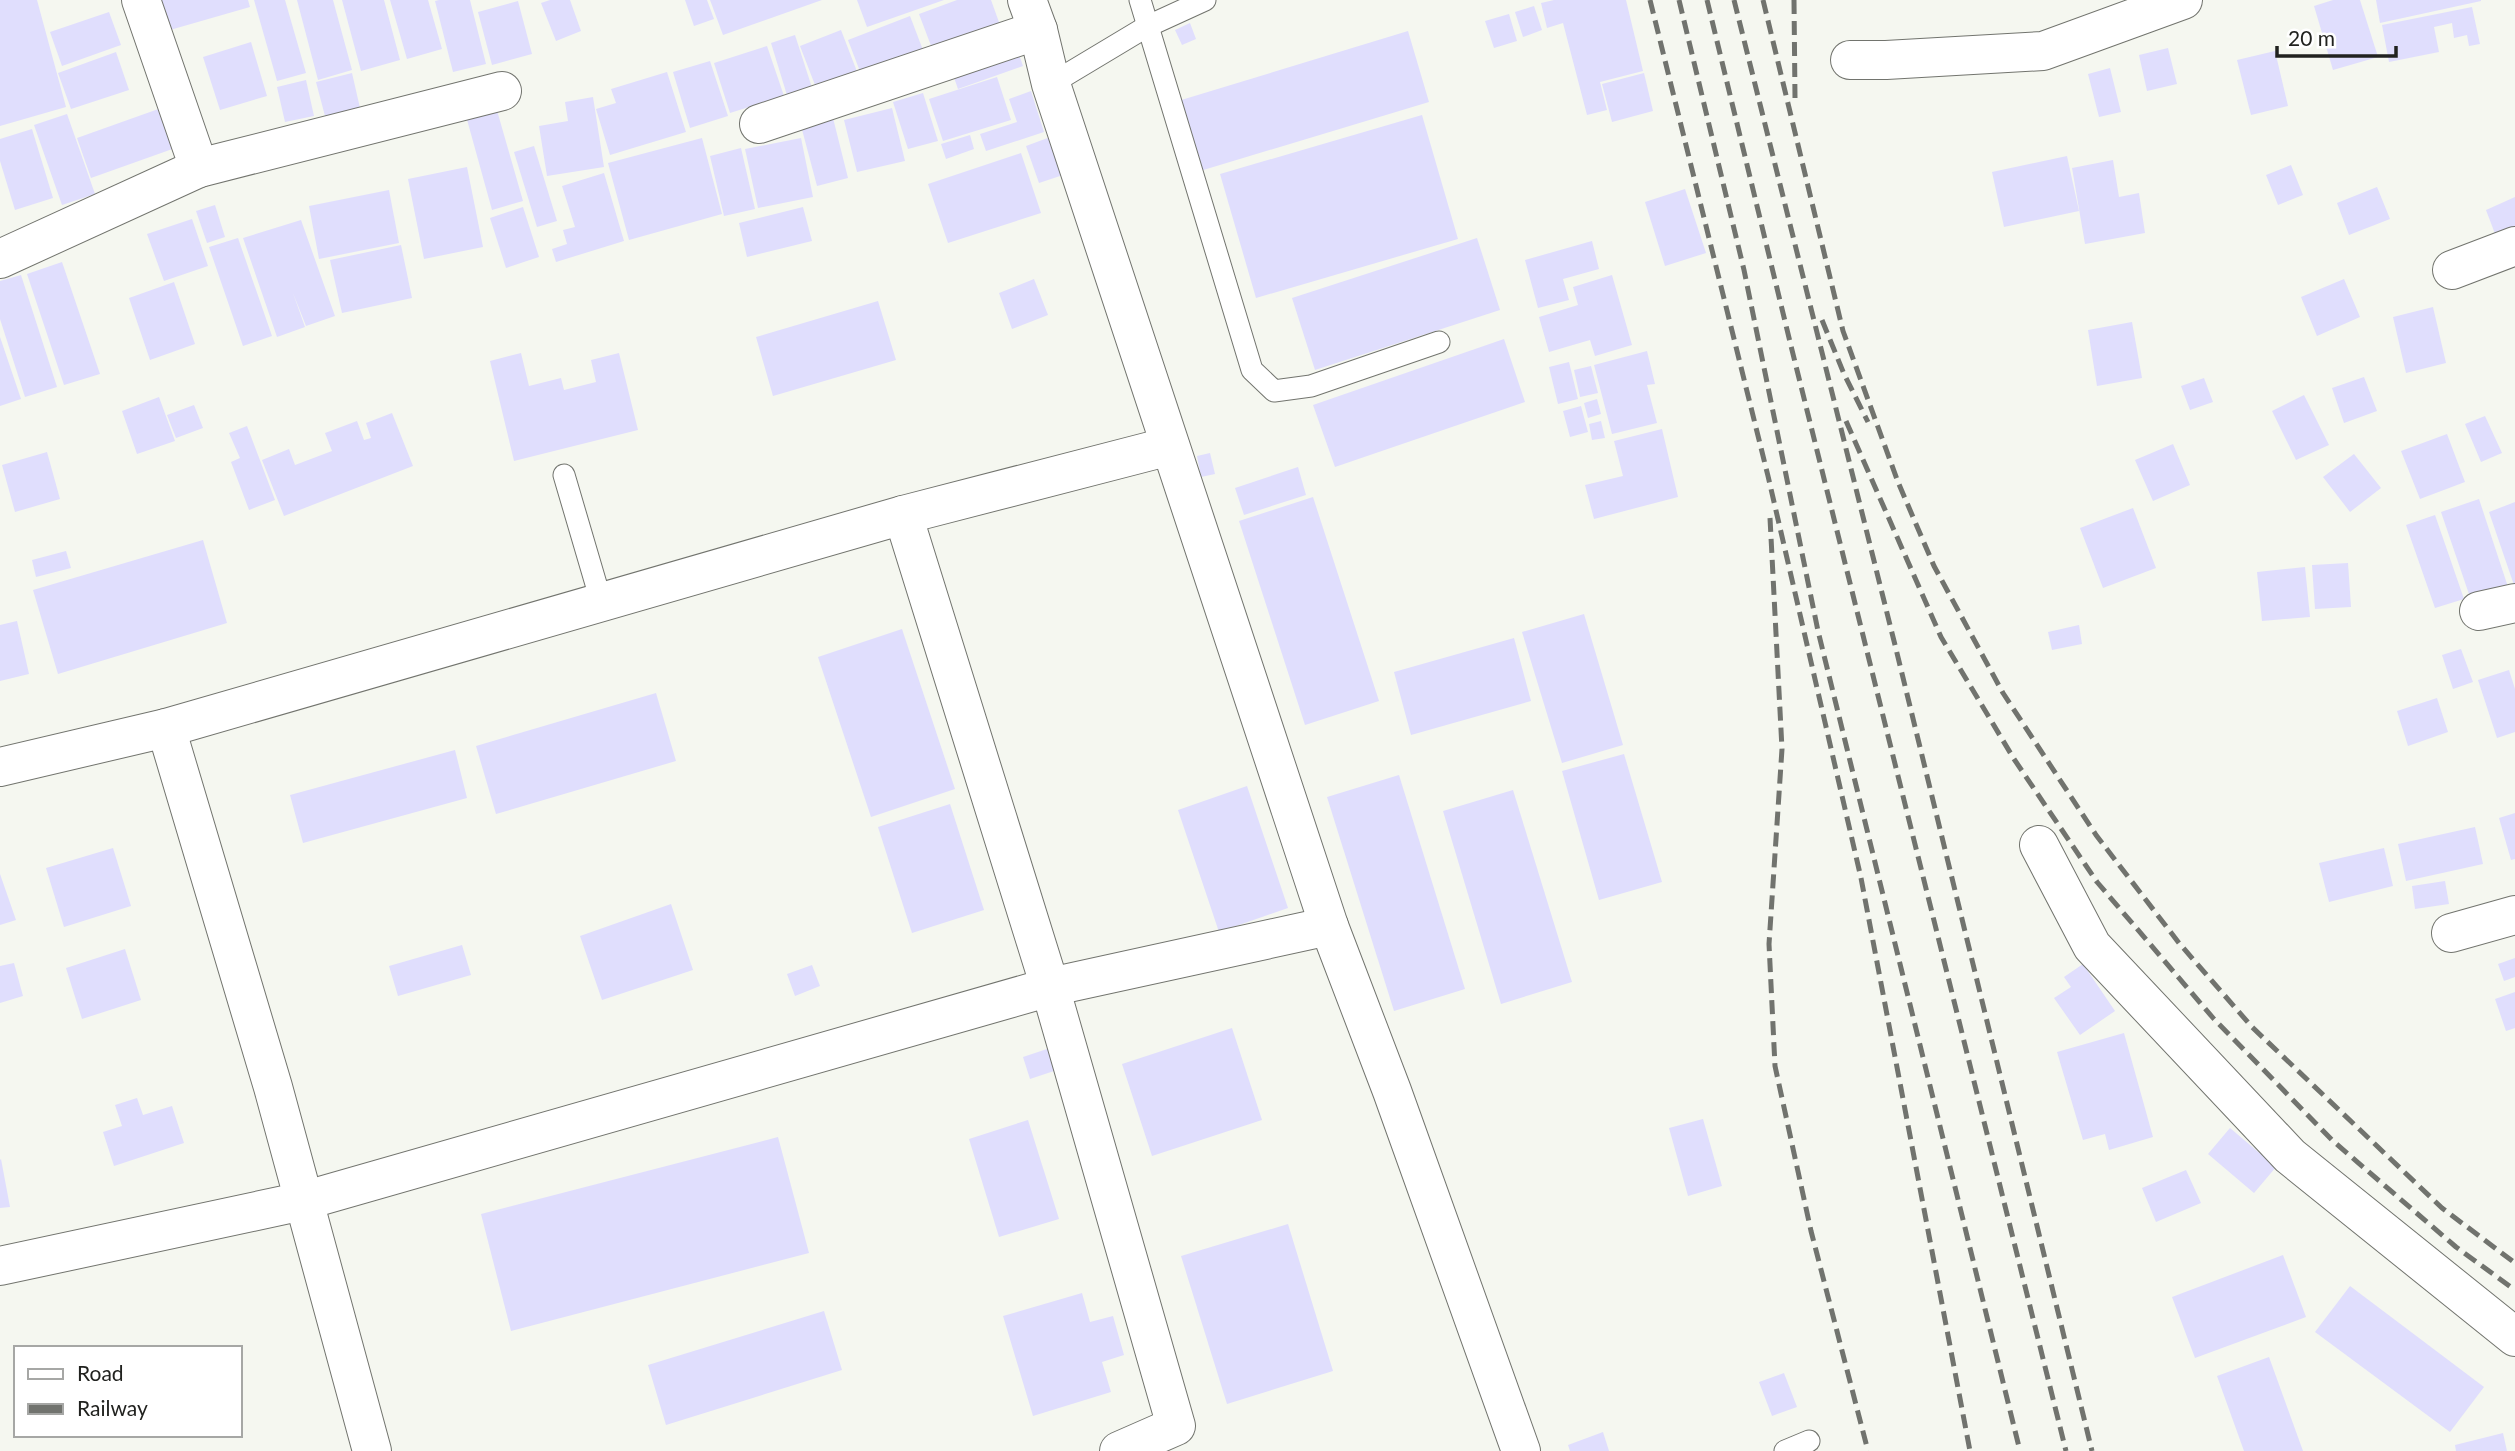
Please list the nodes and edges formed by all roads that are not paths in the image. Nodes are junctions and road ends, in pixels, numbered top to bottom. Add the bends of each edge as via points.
1 (141, 0) edge
2 (1140, 0) edge
3 (1205, 0) edge
4 (2183, 0) edge
5 (1033, 15) edge
6 (1146, 27) junction
7 (1850, 60) dead end
8 (1051, 84) junction
9 (502, 92) dead end
10 (759, 124) dead end
11 (199, 168) junction
12 (2515, 246) edge
13 (0, 259) edge
14 (2452, 270) dead end
15 (1438, 342) dead end
16 (1170, 446) junction
17 (564, 475) dead end
18 (903, 515) junction
19 (601, 601) junction
20 (166, 728) junction
21 (0, 767) edge
22 (2039, 845) dead end
23 (2515, 915) edge
24 (1329, 926) junction
25 (2451, 933) dead end
26 (1050, 987) junction
27 (303, 1201) junction
28 (0, 1266) edge
29 (2515, 1338) edge
30 (1810, 1441) dead end
31 (372, 1451) edge
32 (1119, 1451) edge
33 (1521, 1451) edge
34 (1785, 1451) edge

1 - 11 street
2 - 6 lane
3 - 6 lane
4 - 7 street via 2043,51
5 - 8 street
5 - 10 street
6 - 8 lane
6 - 15 lane via 1252,370 1274,391 1311,386
8 - 16 street
9 - 11 street
11 - 13 street
12 - 14 street
16 - 18 street
16 - 24 street
17 - 19 lane
18 - 19 street
18 - 26 street
19 - 20 street
20 - 21 street
20 - 27 street
22 - 29 street via 2092,946 2290,1156
23 - 25 street
24 - 26 street
24 - 33 street
26 - 27 street
26 - 32 street via 1176,1426
27 - 28 street
27 - 31 street
30 - 34 lane

